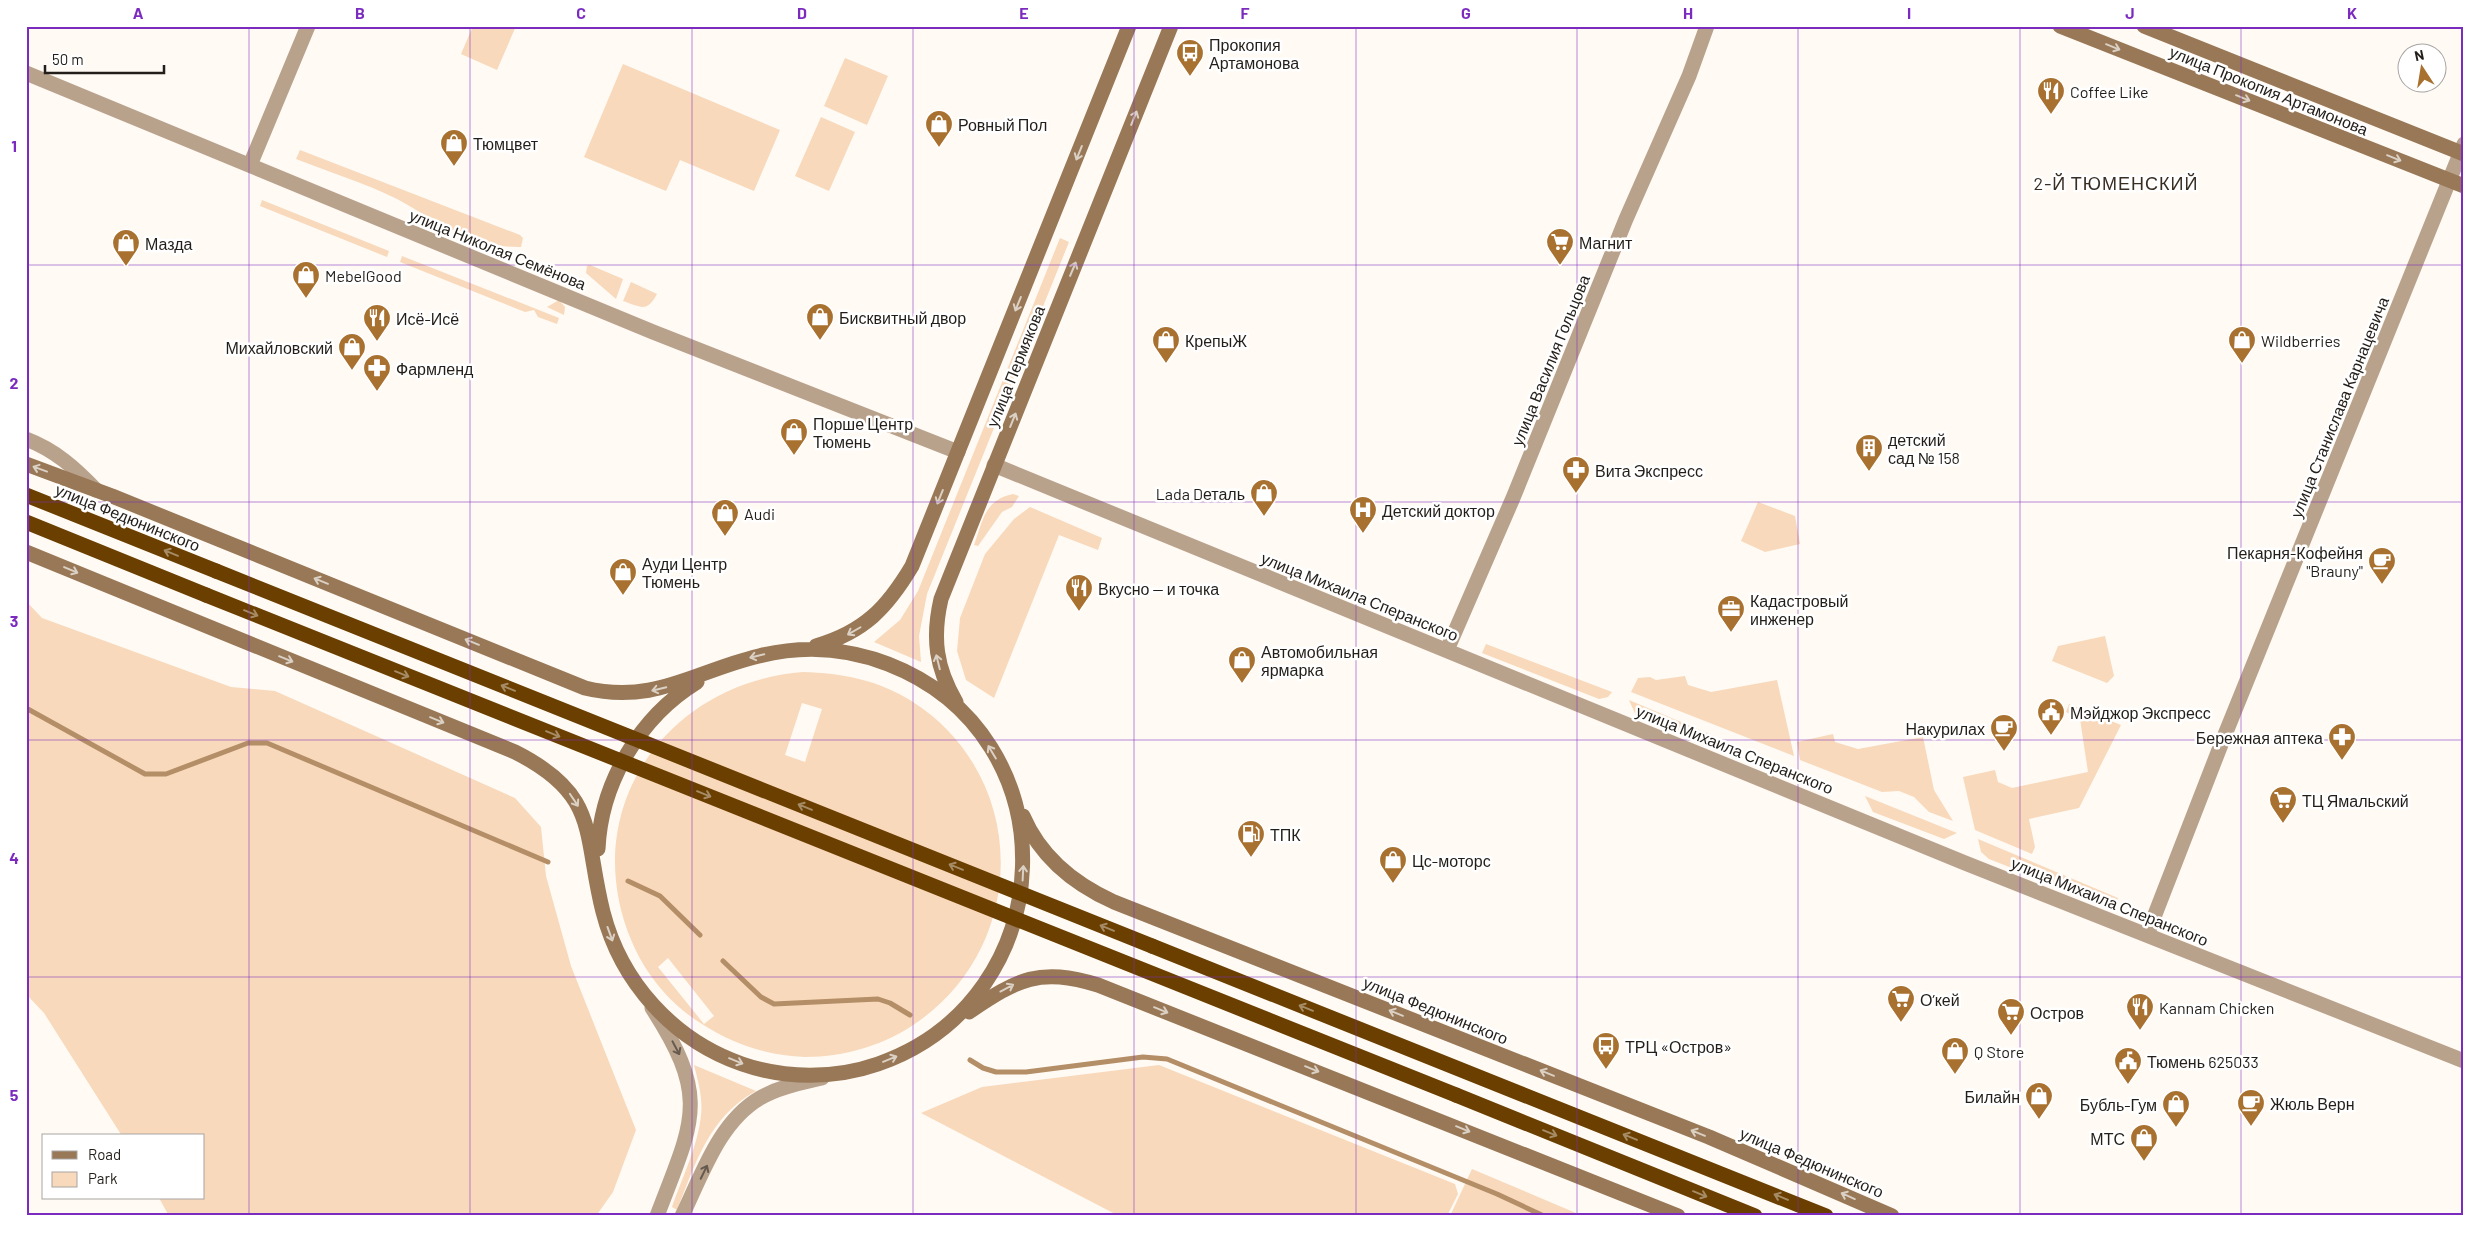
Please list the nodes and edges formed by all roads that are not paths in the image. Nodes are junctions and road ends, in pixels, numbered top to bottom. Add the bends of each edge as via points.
1 (308, 26) edge
2 (1130, 26) edge
3 (1171, 26) edge
4 (1707, 26) edge
5 (2060, 26) edge
6 (2144, 26) edge
7 (26, 73) edge
8 (2463, 151) edge
9 (250, 164) junction
10 (2449, 180) junction
11 (2464, 186) edge
12 (26, 439) edge
13 (958, 452) junction
14 (26, 464) edge
15 (994, 465) junction
16 (96, 490) junction
17 (26, 495) edge
18 (26, 522) edge
19 (26, 552) edge
20 (794, 650) junction
21 (1447, 650) junction
22 (722, 668) junction
23 (969, 720) junction
24 (1010, 787) junction
25 (598, 886) junction
26 (2147, 935) junction
27 (641, 992) junction
28 (937, 1034) junction
29 (2464, 1061) edge
30 (844, 1073) junction
31 (657, 1216) edge
32 (682, 1216) edge
33 (1678, 1216) edge
34 (1755, 1216) edge
35 (1826, 1216) edge
36 (1892, 1216) edge

1 - 9 street
2 -> 13 main road, улица Пермякова
15 -> 3 main road, улица Пермякова
4 - 21 street, улица Василия Гольцова via 1689,76
5 -> 10 main road, улица Прокопия Артамонова
6 - 8 main road, улица Прокопия Артамонова
7 - 9 street, улица Николая Семёнова
8 - 10 street, улица Станислава Карнацевича
9 - 13 street, улица Николая Семёнова via 653,332
10 - 11 main road, улица Прокопия Артамонова
10 - 26 street, улица Станислава Карнацевича
12 - 16 street via 54,452
13 -> 20 main road, улица Пермякова via 912,566 889,600 866,624 851,633 834,641
16 -> 14 main road
15 - 21 street, улица Михаила Сперанского
23 -> 15 main road, улица Пермякова via 940,670 936,655 936,619 948,579
22 -> 16 main road via 642,693 606,693 585,688
35 -> 17 highway, улица Федюнинского, bridge
18 -> 34 highway, bridge
19 -> 25 main road via 535,762 568,790 583,815 593,848
20 -> 22 main road via 757,656
20 - 23 main road via 842,652 890,664 932,688
21 - 26 street, улица Михаила Сперанского
22 - 25 main road via 690,686 659,712 623,761 602,817 598,840
24 -> 23 main road via 993,751
28 -> 24 main road via 956,1018 989,979 1016,921 1024,857 1021,826
36 -> 24 main road, улица Федюнинского via 1709,1137 1100,896 1072,880 1047,855 1026,823
25 -> 27 main road via 606,924 617,952
26 - 29 street, улица Михаила Сперанского
27 -> 30 main road via 676,1028 697,1043 735,1061 768,1071 793,1074
27 -> 31 street via 679,1054 691,1093 688,1134
30 -> 28 main road via 892,1059
28 -> 33 main road via 1014,984 1045,976 1075,978
32 -> 30 street via 718,1142 730,1124 747,1108 777,1090

